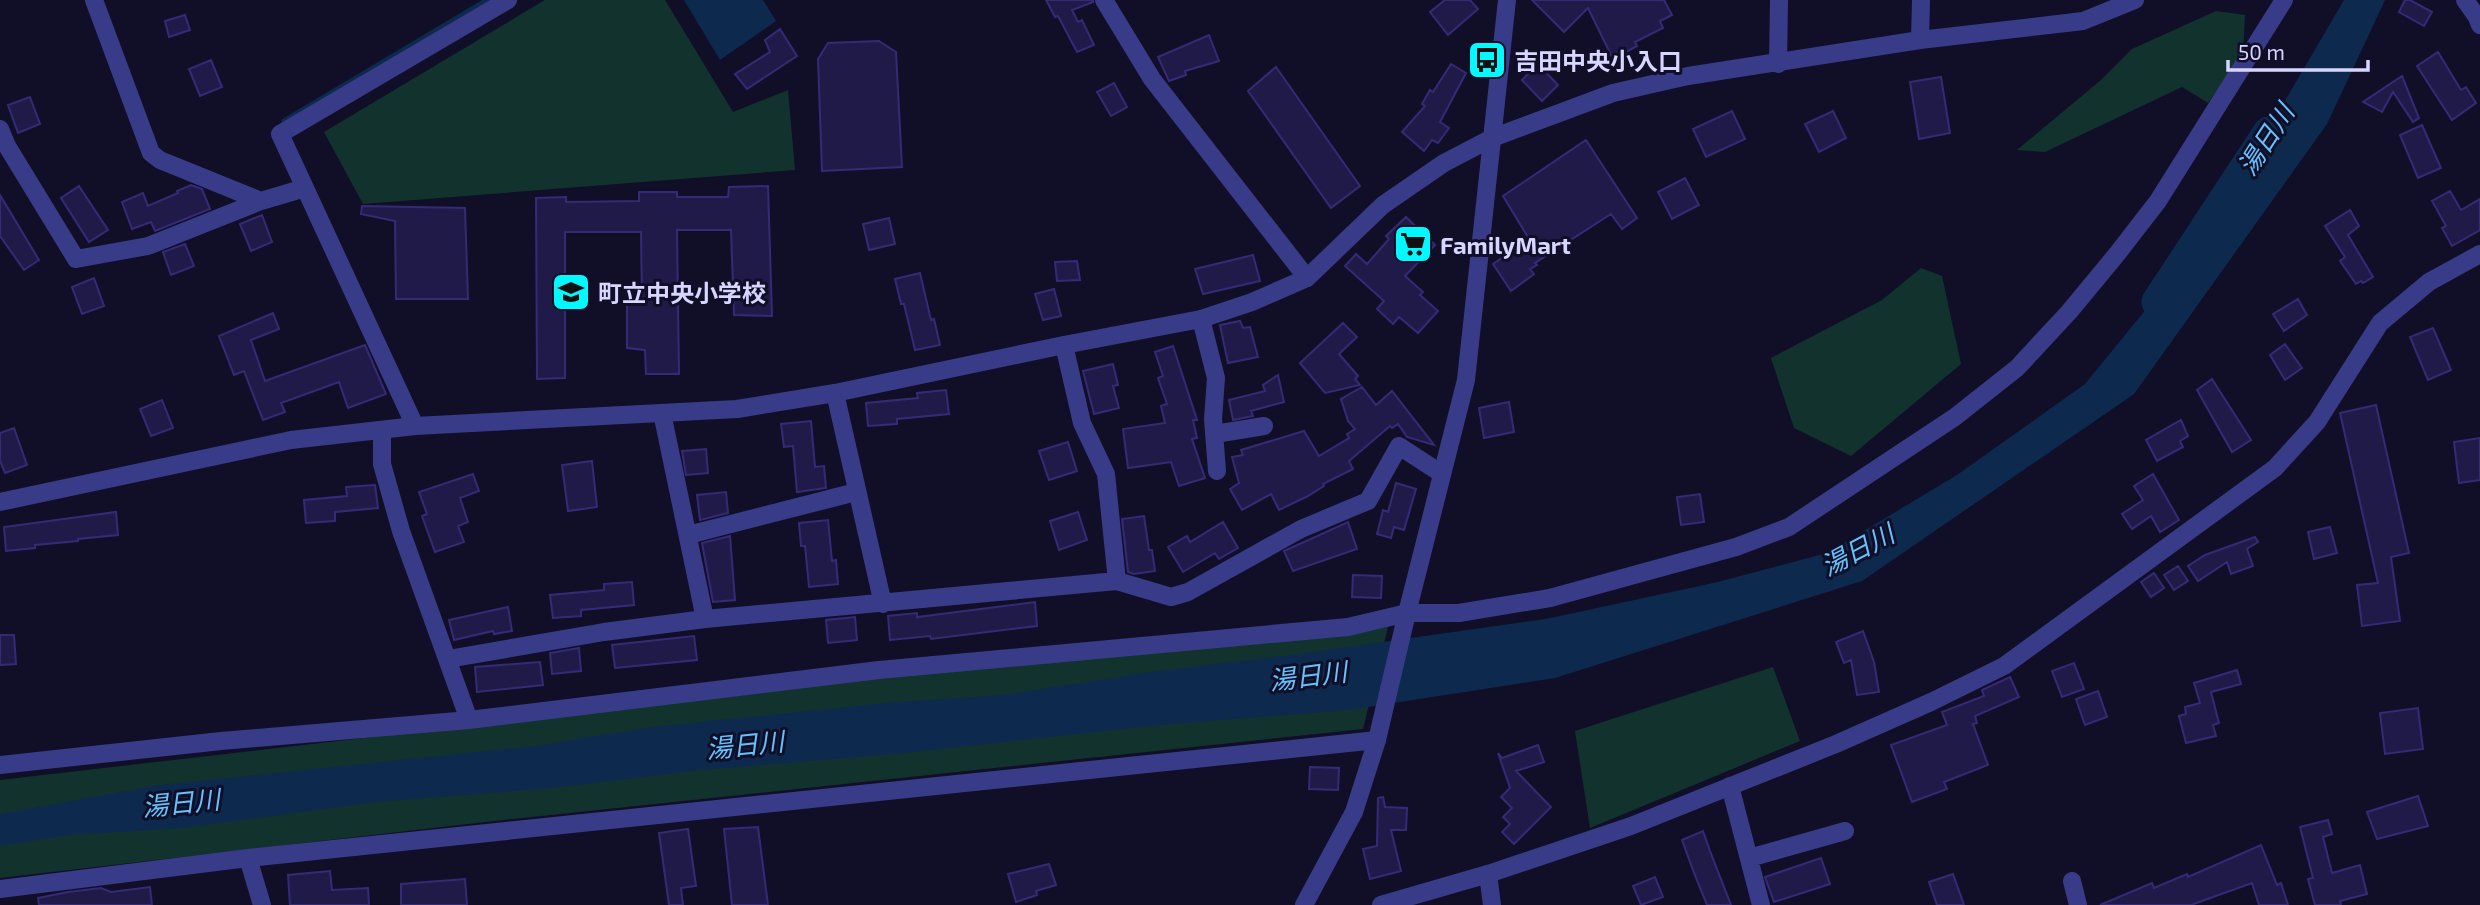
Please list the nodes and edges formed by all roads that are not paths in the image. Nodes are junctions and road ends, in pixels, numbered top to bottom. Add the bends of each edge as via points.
1 (93, 0) edge
2 (508, 0) edge
3 (1104, 0) edge
4 (1507, 0) edge
5 (1779, 0) edge
6 (1921, 0) edge
7 (2135, 0) edge
8 (2284, 0) edge
9 (2465, 0) edge
10 (2480, 25) edge
11 (1920, 40) junction
12 (1778, 64) junction
13 (0, 129) edge
14 (1492, 138) junction
15 (305, 188) junction
16 (261, 201) junction
17 (2480, 254) edge
18 (1307, 278) junction
19 (1201, 319) junction
20 (1064, 345) junction
21 (835, 393) junction
22 (662, 413) junction
23 (415, 426) junction
24 (1264, 426) dead end
25 (382, 430) junction
26 (1214, 434) junction
27 (1217, 471) dead end
28 (1442, 474) junction
29 (856, 492) junction
30 (0, 502) edge
31 (688, 535) junction
32 (1117, 581) junction
33 (883, 604) junction
34 (1407, 613) junction
35 (705, 619) junction
36 (448, 659) junction
37 (469, 720) junction
38 (1379, 734) junction
39 (0, 765) edge
40 (1730, 786) junction
41 (1844, 831) dead end
42 (248, 858) junction
43 (1749, 858) junction
44 (1488, 874) junction
45 (2072, 881) dead end
46 (0, 889) edge
47 (262, 905) edge
48 (1304, 905) edge
49 (1381, 905) edge
50 (1492, 905) edge
51 (1761, 905) edge
52 (2078, 905) edge

1 - 16 street via 151,153
2 - 15 street via 280,134
3 - 18 street via 1152,79
4 - 14 street
5 - 12 street
6 - 11 street
7 - 11 street via 2083,21
8 - 34 street via 2158,201 2117,254 2017,368 1955,417 1788,527 1736,547 1550,598 1459,614
9 - 10 street
11 - 12 street
12 - 14 street via 1688,76 1613,93
13 - 16 street via 76,259 148,246
14 - 18 street via 1444,163 1384,205
14 - 28 street via 1466,380
15 - 16 street
15 - 23 street
17 - 40 street via 2429,282 2380,324 2317,422 2275,468 2004,666 1920,708
18 - 19 street
19 - 20 street
19 - 26 street via 1216,378
20 - 21 street
20 - 32 street via 1082,423 1106,474
21 - 22 street via 737,409
21 - 29 street
22 - 23 street
22 - 31 street
23 - 25 street
24 - 26 street
25 - 30 street via 291,440
25 - 36 street via 382,464 401,531
26 - 27 street
28 - 32 street via 1399,446 1368,501 1301,529 1188,592 1171,597
28 - 34 street
29 - 31 street
29 - 33 street
31 - 35 street
32 - 33 street
33 - 35 street
34 - 37 street via 1348,626 879,670
34 - 38 street
35 - 36 street
36 - 37 street
37 - 39 street
38 - 42 street
38 - 48 street via 1354,812
40 - 43 street
40 - 44 street via 1632,826
41 - 43 street
42 - 46 street
42 - 47 street
43 - 51 street
44 - 49 street
44 - 50 street
45 - 52 street

